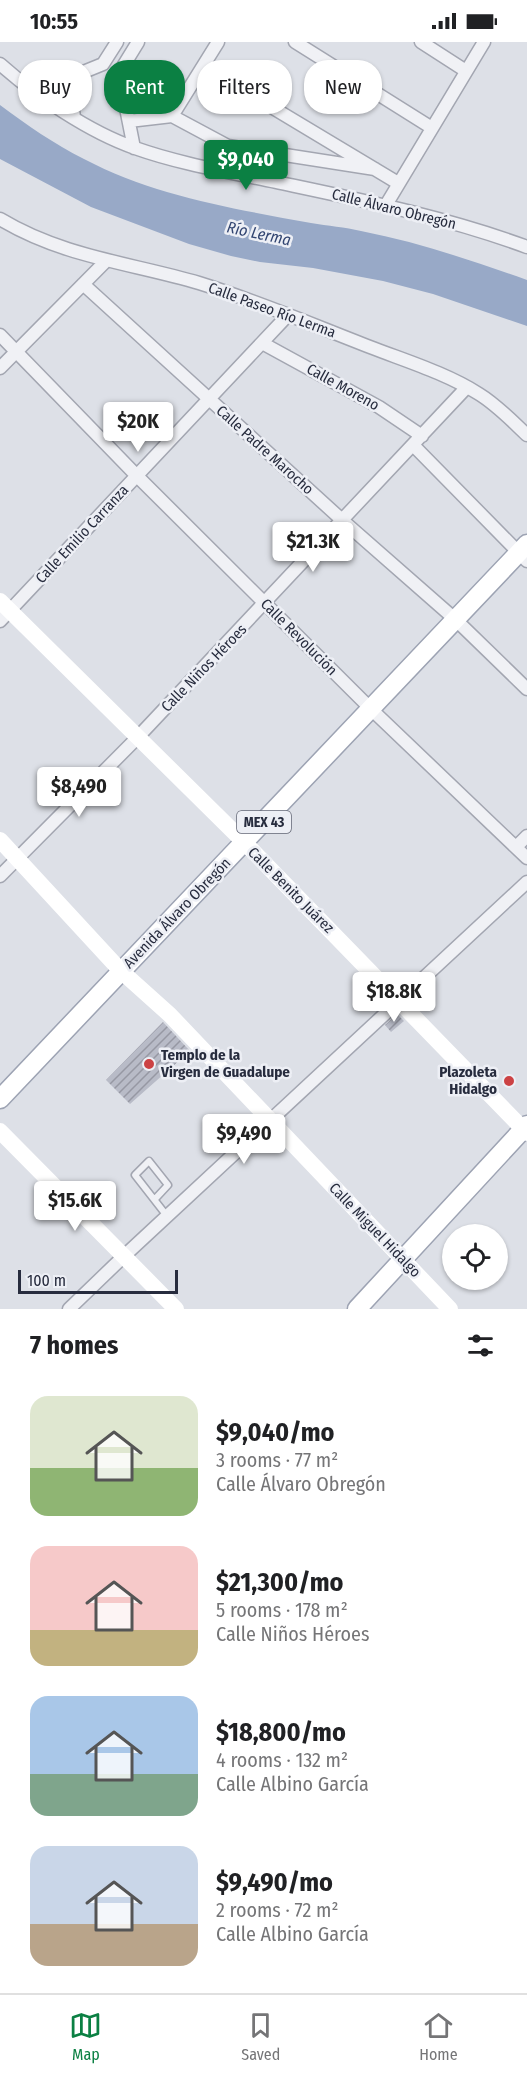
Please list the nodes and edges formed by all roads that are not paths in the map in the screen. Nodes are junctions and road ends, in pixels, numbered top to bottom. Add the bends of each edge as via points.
1 (117, 42) edge
2 (138, 42) edge
3 (218, 42) edge
4 (295, 42) edge
5 (421, 42) edge
6 (484, 42) edge
7 (127, 60) edge
8 (207, 60) edge
9 (0, 64) edge
10 (102, 64) joint
11 (466, 71) junction
12 (197, 76) edge
13 (128, 114) edge
14 (283, 114) edge
15 (172, 116) junction
16 (74, 118) junction
17 (129, 121) junction
18 (432, 128) junction
19 (134, 148) junction
20 (375, 169) junction
21 (398, 183) junction
22 (386, 205) junction
23 (0, 219) edge
24 (527, 248) edge
25 (106, 261) junction
26 (83, 284) junction
27 (288, 315) junction
28 (0, 334) edge
29 (262, 343) junction
30 (16, 352) junction
31 (0, 368) edge
32 (467, 387) junction
33 (209, 400) junction
34 (527, 435) edge
35 (417, 440) junction
36 (137, 476) junction
37 (342, 520) junction
38 (524, 553) edge
39 (265, 603) junction
40 (3, 611) edge
41 (456, 620) junction
42 (527, 689) edge
43 (371, 709) junction
44 (137, 738) junction
45 (527, 836) edge
46 (0, 840) edge
47 (244, 842) junction
48 (516, 847) junction
49 (18, 858) junction
50 (527, 858) edge
51 (0, 876) edge
52 (527, 882) edge
53 (121, 971) junction
54 (400, 1001) junction
55 (0, 1099) edge
56 (271, 1120) junction
57 (526, 1129) edge
58 (0, 1131) edge
59 (155, 1200) junction
60 (166, 1216) junction
61 (123, 1257) junction
62 (404, 1260) junction
63 (69, 1309) edge
64 (176, 1309) edge
65 (357, 1309) edge
66 (450, 1309) edge

1 - 10 street
2 - 7 street
3 - 8 street
4 - 18 street
5 - 11 street
6 - 11 street
9 - 16 street, Calle Álvaro Obregón
10 - 16 street via 76,75 70,83
11 - 18 street
12 - 15 street
13 - 17 street
14 - 20 street
15 - 17 street
15 - 20 street via 228,146
16 - 19 street, Calle Álvaro Obregón
17 - 19 street
18 - 21 street
19 - 22 street, Calle Álvaro Obregón
20 - 21 street
21 - 22 street
22 - 24 street, Calle Álvaro Obregón
23 - 25 street, Calle Paseo Río Lerma via 58,247
25 - 26 street
25 - 27 street, Calle Paseo Río Lerma via 199,283
26 - 30 street
26 - 33 street, Calle Padre Marocho
27 - 29 street, Calle Emilio Carranza
27 - 32 street, Calle Paseo Río Lerma
28 - 30 street, Calle Revolución
29 - 33 street, Calle Emilio Carranza
29 - 35 street, Calle Moreno via 380,407
30 - 31 street
30 - 36 street, Calle Revolución
32 - 34 street, Calle Paseo Río Lerma via 494,404
32 - 35 street, Calle Niños Héroes
33 - 36 street, Calle Emilio Carranza
33 - 37 street, Calle Padre Marocho
35 - 37 street, Calle Niños Héroes
35 - 38 street, Calle Moreno
36 - 39 street, Calle Revolución
36 - 40 street, Calle Emilio Carranza
37 - 39 street, Calle Niños Héroes
37 - 41 street, Calle Padre Marocho
38 - 41 main road, Avenida Álvaro Obregón / MEX 43
39 - 43 street, Calle Revolución
39 - 44 street, Calle Niños Héroes
40 - 44 street, Calle Benito Juárez
41 - 42 street, Calle Padre Marocho
41 - 43 main road, Avenida Álvaro Obregón / MEX 43
43 - 47 main road, Avenida Álvaro Obregón / MEX 43
43 - 48 street, Calle Revolución
44 - 47 street, Calle Benito Juárez
44 - 49 street, Calle Niños Héroes
45 - 48 street
46 - 49 street, Calle Miguel Hidalgo
47 - 53 main road, Avenida Álvaro Obregón / MEX 43
47 - 54 street, Calle Benito Juárez
48 - 50 street, Calle Revolución
49 - 51 street, Calle Niños Héroes
49 - 53 street, Calle Miguel Hidalgo
52 - 54 street
53 - 55 main road, Avenida Álvaro Obregón / MEX 43
53 - 56 street, Calle Miguel Hidalgo via 170,1015
54 - 56 street
54 - 57 street, Calle Benito Juárez
56 - 60 street
56 - 62 street, Calle Miguel Hidalgo
57 - 62 main road
58 - 61 street
59 - 59 lane via 135,1175 149,1161 168,1185
59 - 60 lane
60 - 61 street
61 - 63 street
61 - 64 street
62 - 65 main road
62 - 66 street, Calle Miguel Hidalgo

